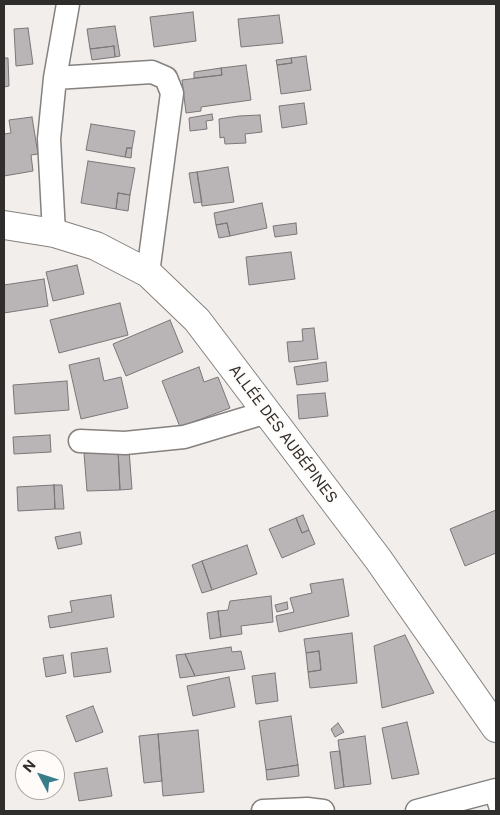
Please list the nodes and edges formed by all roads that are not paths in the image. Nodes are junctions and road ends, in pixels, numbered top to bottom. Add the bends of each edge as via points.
1 (68, 4) edge
2 (55, 78) junction
3 (4, 225) edge
4 (54, 233) junction
5 (148, 272) junction
6 (267, 412) junction
7 (80, 441) dead end
8 (496, 728) edge
9 (494, 798) edge
10 (263, 811) edge
11 (323, 811) edge
12 (417, 811) edge

1 - 2 street
2 - 4 street via 49,140
2 - 5 street via 152,72 166,78 172,92
3 - 4 street, ALLÉE DES AUBÉPINES
4 - 5 street, ALLÉE DES AUBÉPINES via 96,246
5 - 6 street, ALLÉE DES AUBÉPINES via 197,320
6 - 7 street via 184,437 125,443
6 - 8 street, ALLÉE DES AUBÉPINES via 378,559
9 - 12 street
10 - 11 street

